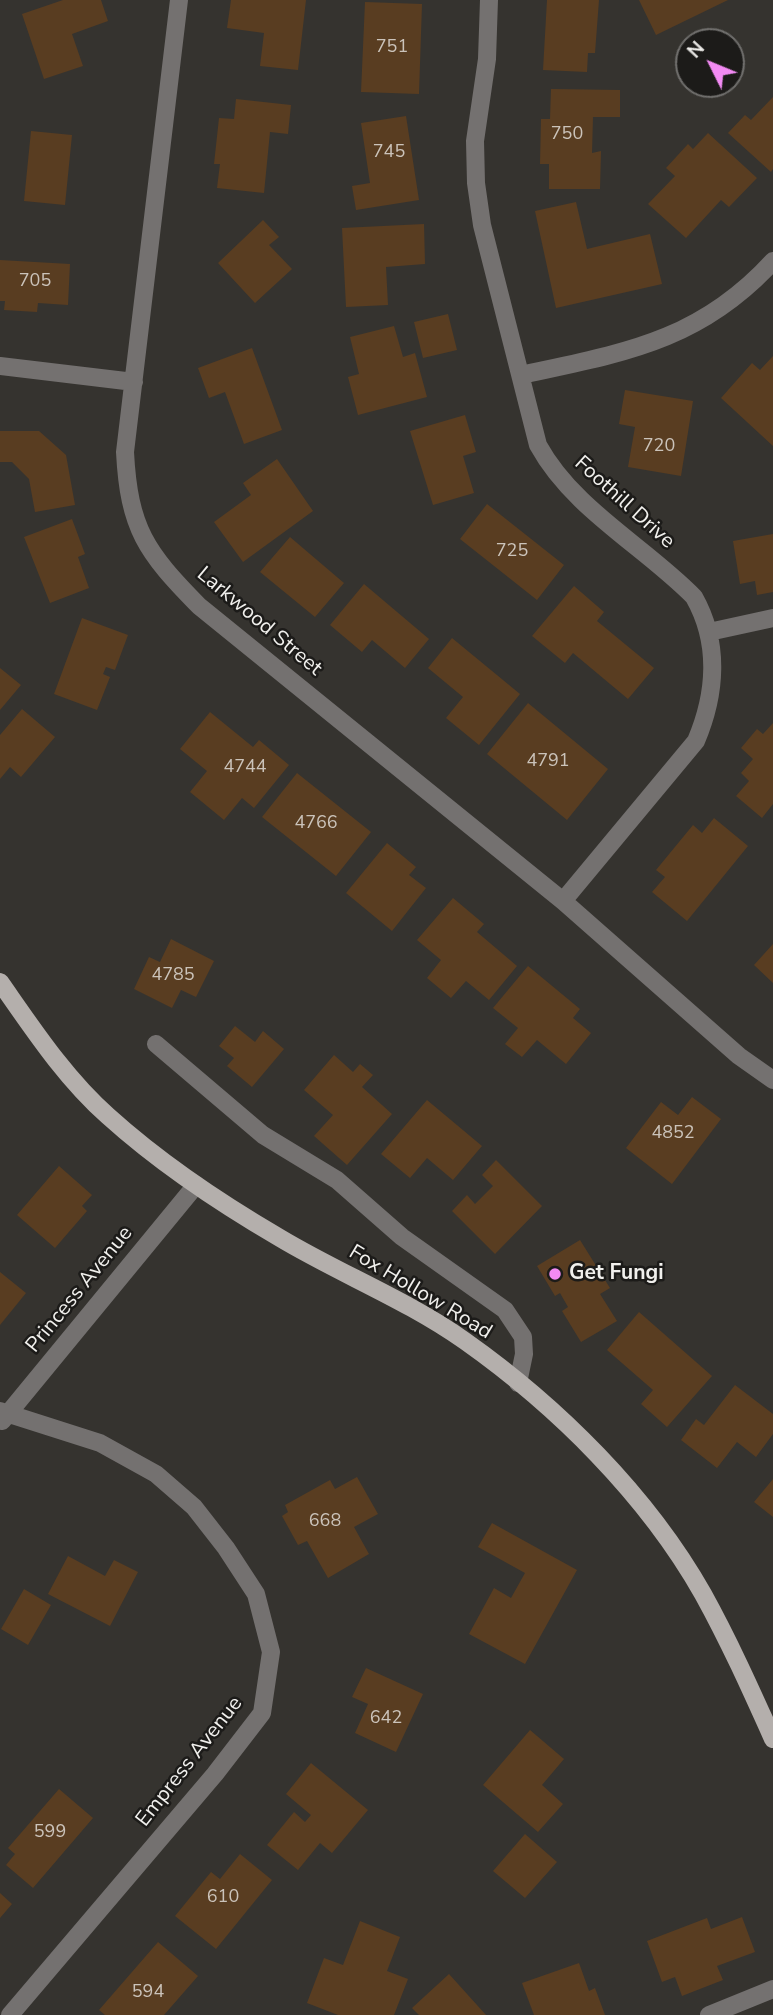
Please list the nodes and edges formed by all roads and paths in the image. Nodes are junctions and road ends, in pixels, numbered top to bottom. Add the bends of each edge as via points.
1 (178, 0) edge
2 (489, 0) edge
3 (773, 261) edge
4 (0, 366) edge
5 (521, 375) junction
6 (134, 382) junction
7 (773, 618) edge
8 (709, 632) junction
9 (563, 901) junction
10 (0, 982) edge
11 (156, 1044) dead end
12 (773, 1080) edge
13 (196, 1185) junction
14 (518, 1384) junction
15 (3, 1417) edge
16 (773, 1739) edge
17 (773, 1989) edge
18 (10, 2015) edge
19 (709, 2015) edge

1 - 6 street, Larkwood Street
2 - 5 street, Foothill Drive via 487,59 475,141 476,183 482,225
3 - 5 street via 702,321 636,350
4 - 6 street
5 - 8 street, Foothill Drive via 538,445 548,462 576,495 694,597
6 - 9 street, Larkwood Street via 125,452 127,486 135,522 171,577 199,606
7 - 8 street
8 - 9 street, Foothill Drive via 712,687 708,714 696,741
9 - 12 street, Larkwood Street via 739,1056
10 - 13 main road, Fox Hollow Road via 59,1064 108,1116
11 - 14 street via 262,1135 337,1180 402,1237 505,1310 523,1337
13 - 14 main road, Fox Hollow Road via 281,1239 464,1340
13 - 15 street, Princess Avenue
14 - 16 main road, Fox Hollow Road via 592,1450 656,1524 702,1592
15 - 18 street, Empress Avenue via 100,1443 156,1474 194,1507 256,1594 271,1652 262,1713
17 - 19 street

